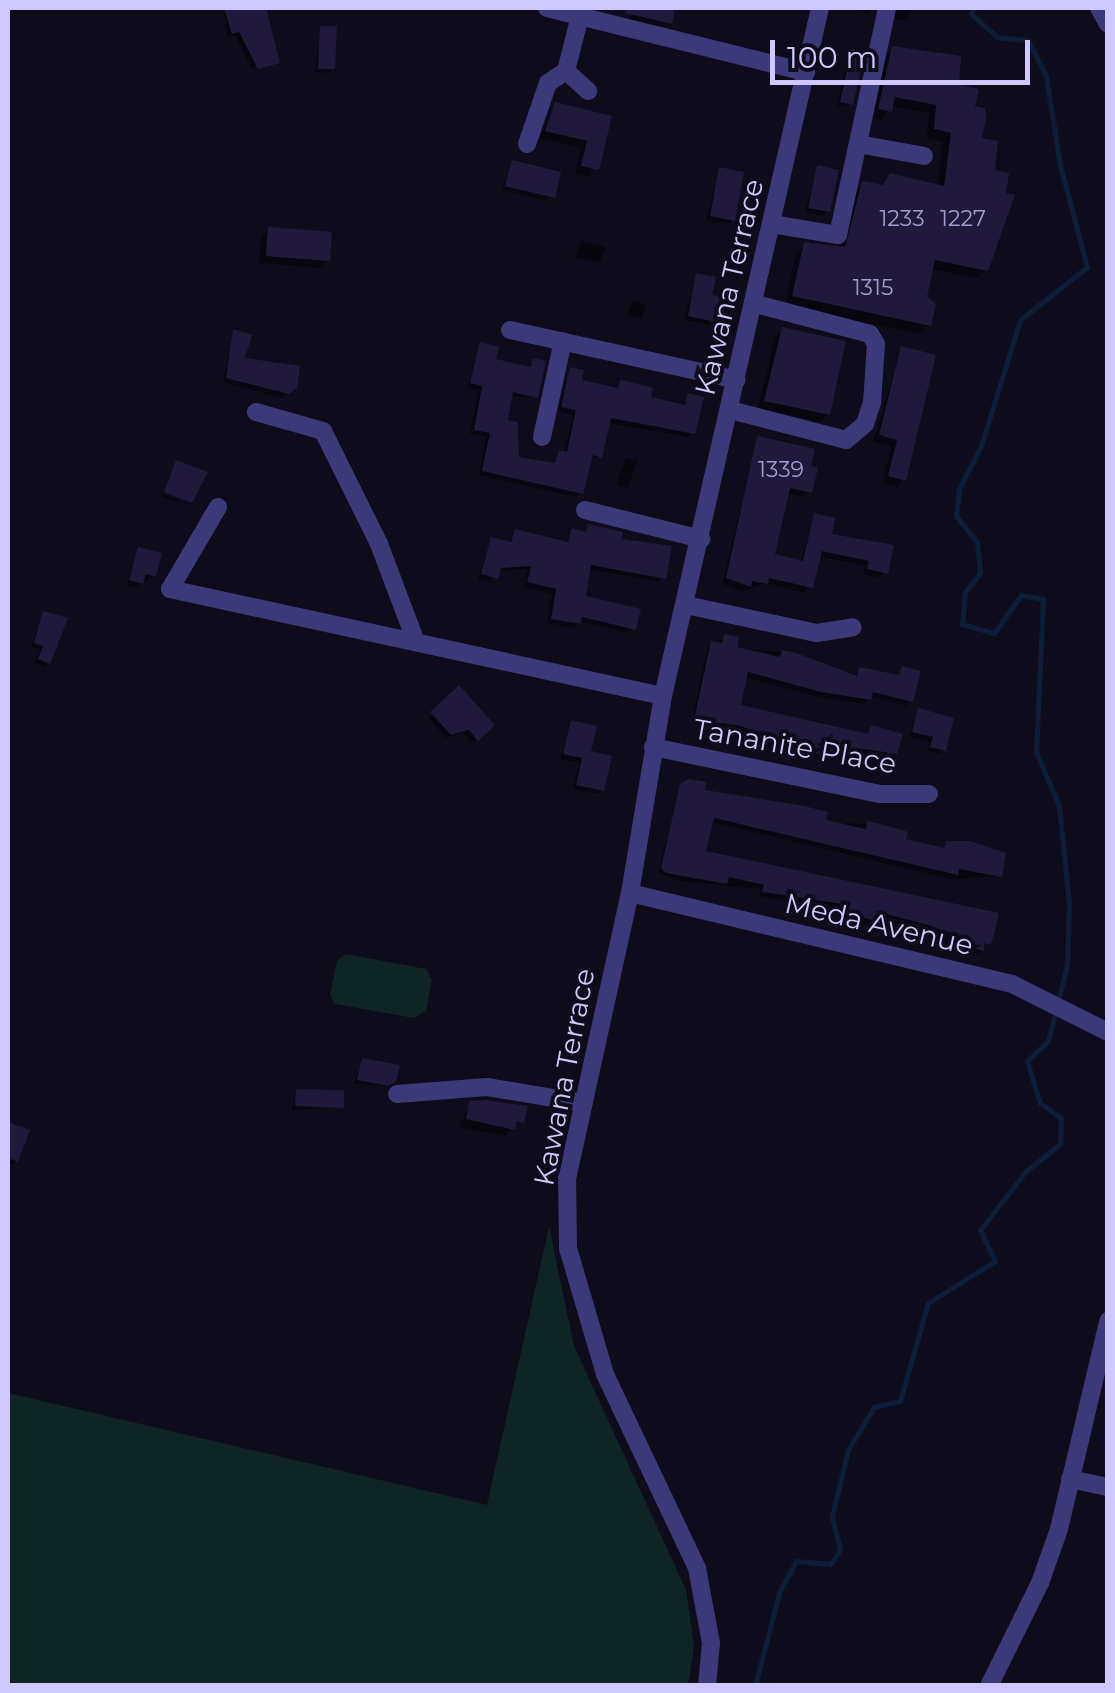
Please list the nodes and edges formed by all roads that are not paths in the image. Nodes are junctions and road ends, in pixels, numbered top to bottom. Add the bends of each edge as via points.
1 (547, 8) edge
2 (820, 8) edge
3 (887, 8) edge
4 (1100, 8) edge
5 (580, 16) junction
6 (1108, 24) edge
7 (566, 71) junction
8 (806, 72) junction
9 (588, 91) dead end
10 (527, 144) dead end
11 (858, 144) junction
12 (924, 156) dead end
13 (772, 224) junction
14 (756, 304) junction
15 (510, 330) dead end
16 (563, 342) junction
17 (737, 380) junction
18 (730, 410) junction
19 (256, 412) dead end
20 (542, 437) dead end
21 (218, 507) dead end
22 (585, 510) dead end
23 (701, 538) junction
24 (686, 605) junction
25 (852, 628) dead end
26 (416, 642) junction
27 (663, 696) junction
28 (653, 747) junction
29 (928, 794) dead end
30 (630, 893) junction
31 (1108, 1032) edge
32 (397, 1094) dead end
33 (584, 1103) junction
34 (1108, 1321) edge
35 (1070, 1479) junction
36 (1108, 1486) edge
37 (707, 1686) edge
38 (989, 1686) edge

1 - 5 street
2 - 8 street, Kawana Terrace
3 - 11 street
4 - 6 street
5 - 7 street
5 - 8 street
7 - 9 street
7 - 10 street via 548,82
8 - 13 street, Kawana Terrace
11 - 12 street
11 - 13 street via 838,236
13 - 14 street, Kawana Terrace
14 - 17 street, Kawana Terrace
14 - 18 street via 870,334 876,344 872,403 865,424 846,440
15 - 16 street
16 - 17 street
16 - 20 street
17 - 18 street, Kawana Terrace
18 - 23 street, Kawana Terrace
19 - 26 street via 323,431 379,544
21 - 26 street via 170,589
22 - 23 street
23 - 24 street, Kawana Terrace
24 - 25 street via 817,633
24 - 27 street, Kawana Terrace
26 - 27 street
27 - 28 street, Kawana Terrace
28 - 29 street, Tananite Place via 879,794
28 - 30 street, Kawana Terrace
30 - 31 street, Meda Avenue via 1031,990
30 - 33 street, Kawana Terrace
32 - 33 street via 487,1088
33 - 37 street, Kawana Terrace via 568,1179 568,1248 605,1374 696,1568 710,1643
34 - 35 street
35 - 36 street
35 - 38 street via 1040,1584

